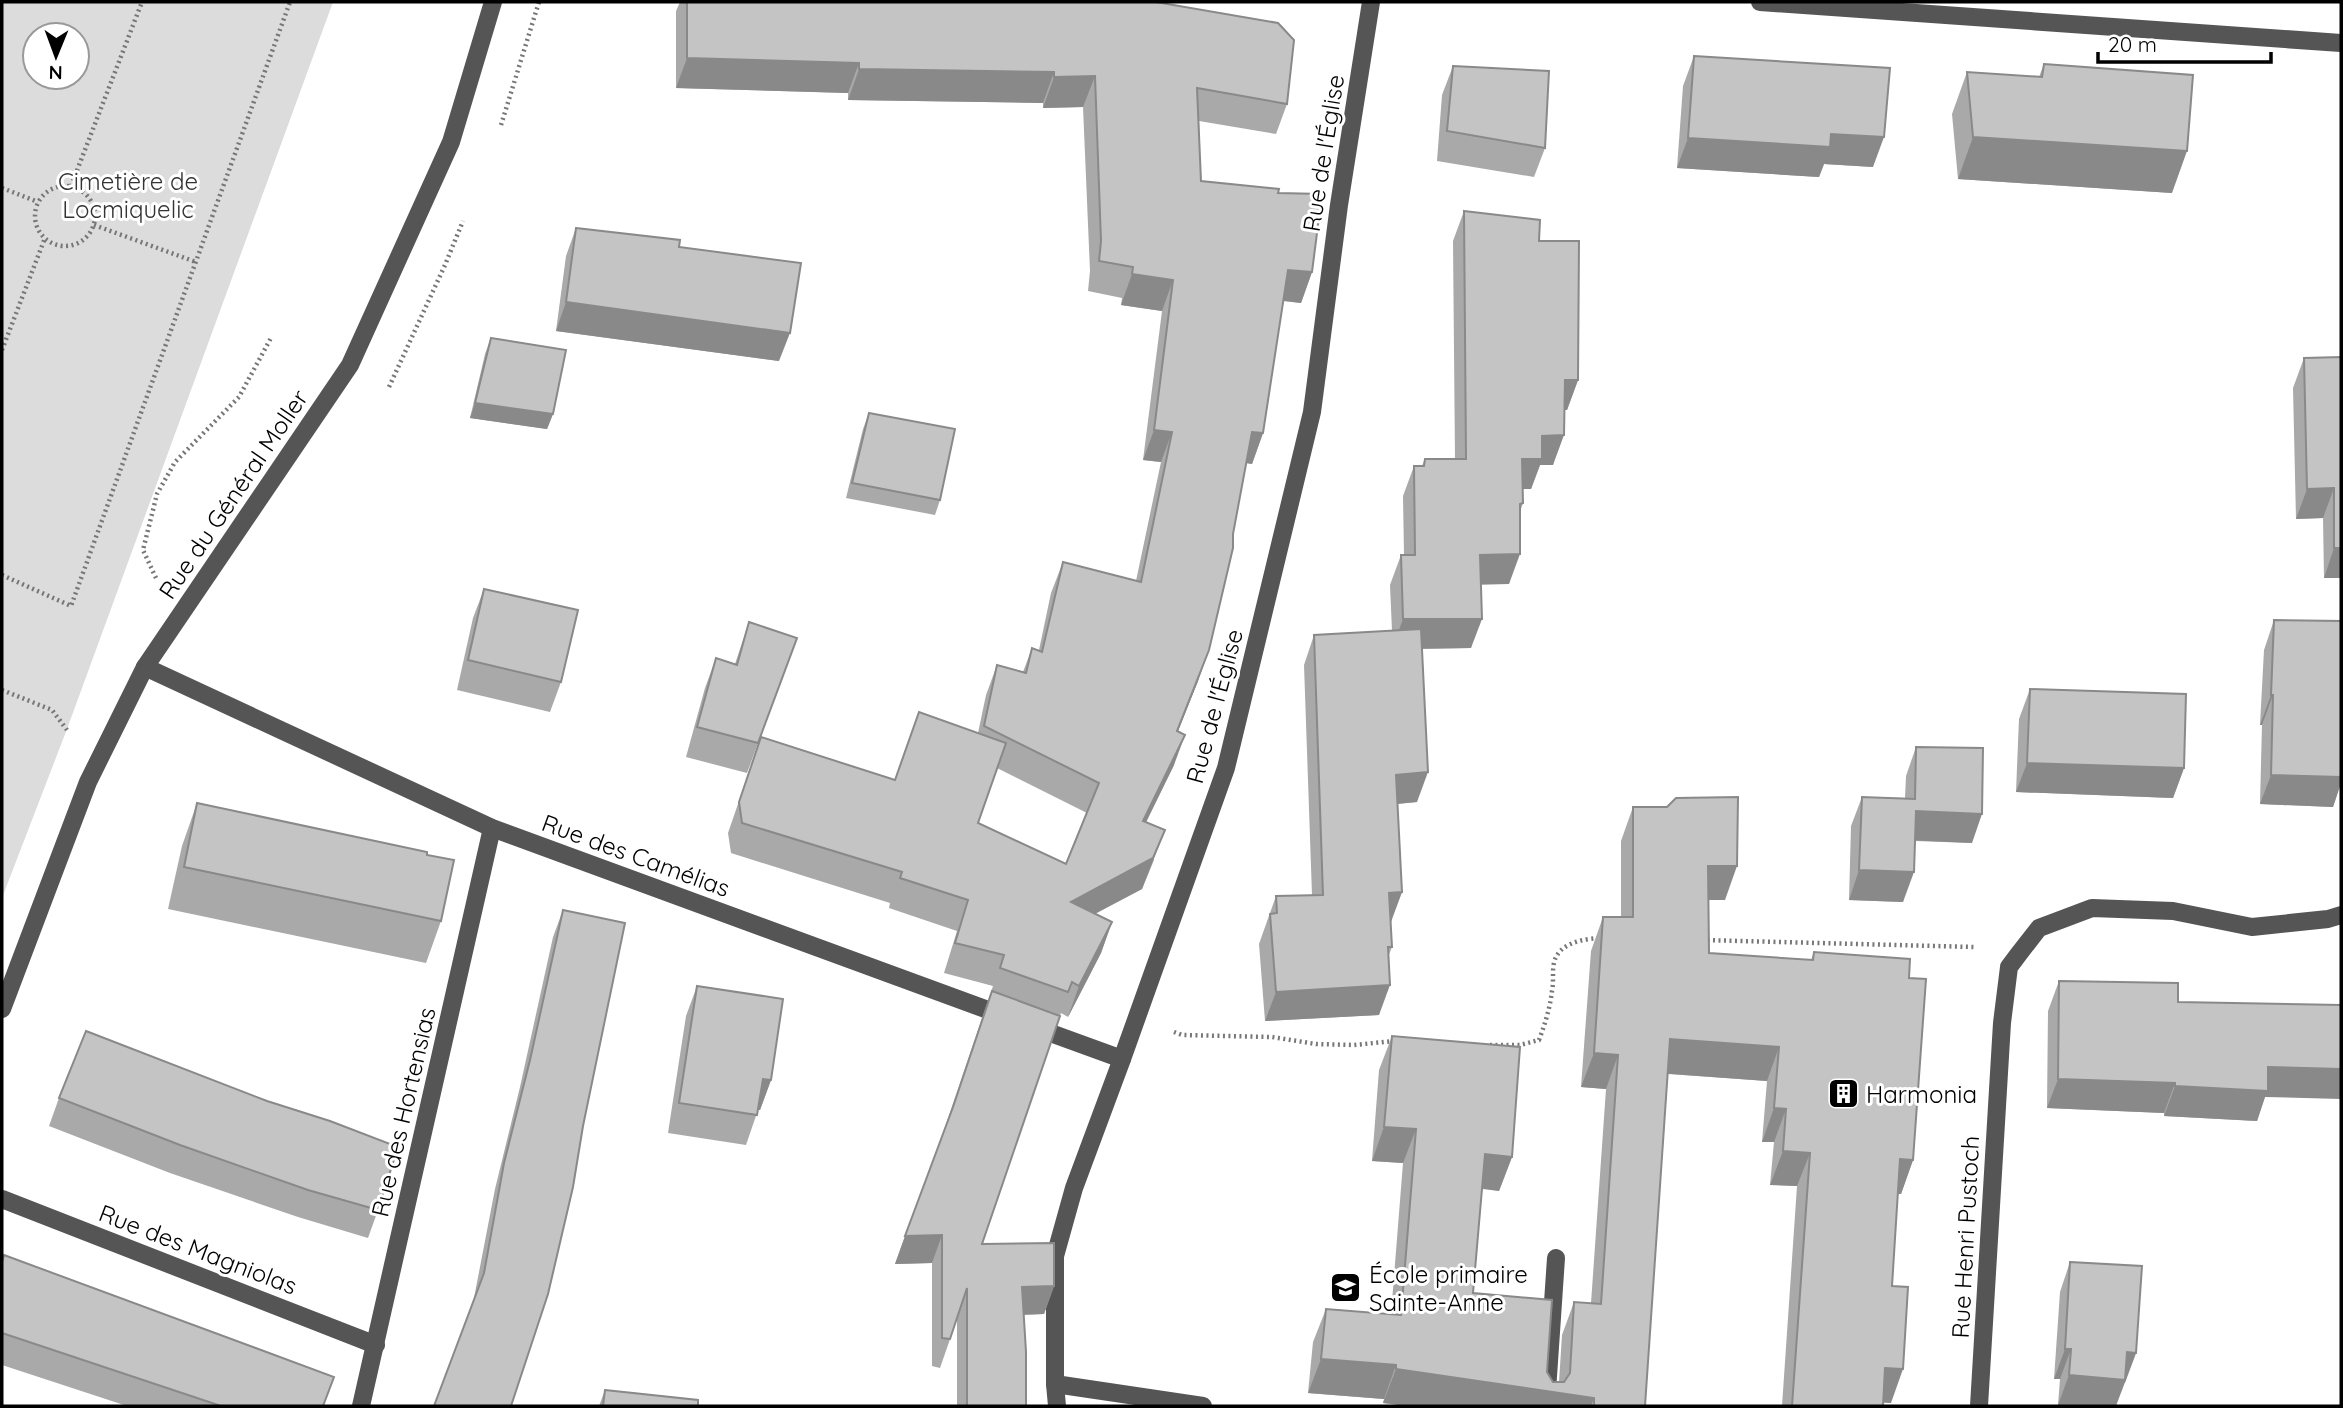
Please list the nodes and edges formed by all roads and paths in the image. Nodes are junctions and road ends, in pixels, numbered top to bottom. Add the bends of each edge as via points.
1 (142, 2) edge
2 (290, 2) edge
3 (493, 2) edge
4 (1371, 2) edge
5 (1760, 2) edge
6 (2341, 43) edge
7 (71, 186) junction
8 (2, 188) edge
9 (38, 202) junction
10 (94, 225) junction
11 (45, 238) junction
12 (196, 262) junction
13 (272, 336) dead end
14 (2, 351) edge
15 (2, 575) edge
16 (176, 621) junction
17 (145, 667) junction
18 (2, 690) edge
19 (88, 782) junction
20 (492, 828) junction
21 (2341, 915) edge
22 (1602, 938) edge
23 (1694, 940) edge
24 (2018, 955) junction
25 (2, 1009) edge
26 (1137, 1018) junction
27 (1405, 1041) edge
28 (1478, 1044) edge
29 (1122, 1059) junction
30 (2, 1199) edge
31 (1556, 1258) dead end
32 (376, 1345) junction
33 (1055, 1384) junction
34 (361, 1406) edge
35 (1057, 1406) edge
36 (1203, 1406) edge
37 (1546, 1406) edge
38 (1979, 1406) edge

1 - 7 path
2 - 12 path
3 - 16 street, Rue du Général Moller via 451,142 350,365
4 - 26 street, Rue de l'Église via 1312,412 1226,768
5 - 6 street
7 - 9 path via 52,188
7 - 10 path via 94,205
8 - 9 path
9 - 11 path via 35,222
10 - 11 path via 74,245
10 - 12 path
11 - 14 path
12 - 15 path via 71,606
13 - 16 path via 239,397 175,462 157,494 143,550
16 - 17 street, Rue du Général Moller
17 - 19 street, Rue du Général Moller
17 - 20 street, Rue des Camélias
18 - 19 path via 52,710 67,729
19 - 25 street, Rue du Général Moller
20 - 29 street, Rue des Camélias
20 - 32 street, Rue des Hortensias
21 - 24 street, Rue Henri Pustoch via 2252,927 2173,911 2092,908 2039,928
22 - 28 path via 1579,940 1554,961 1547,1020 1539,1040 1520,1045
23 - 24 path via 1973,947
24 - 38 street, Rue Henri Pustoch via 2009,968 2003,1023
26 - 27 path via 1182,1035 1272,1037 1316,1044
26 - 29 street, Rue de l'Église
29 - 33 street, Rue de l'Église via 1074,1188 1055,1256
30 - 32 street, Rue des Magniolas
31 - 37 street
32 - 34 street, Rue des Hortensias
33 - 35 street, Rue de l'Église
33 - 36 street

